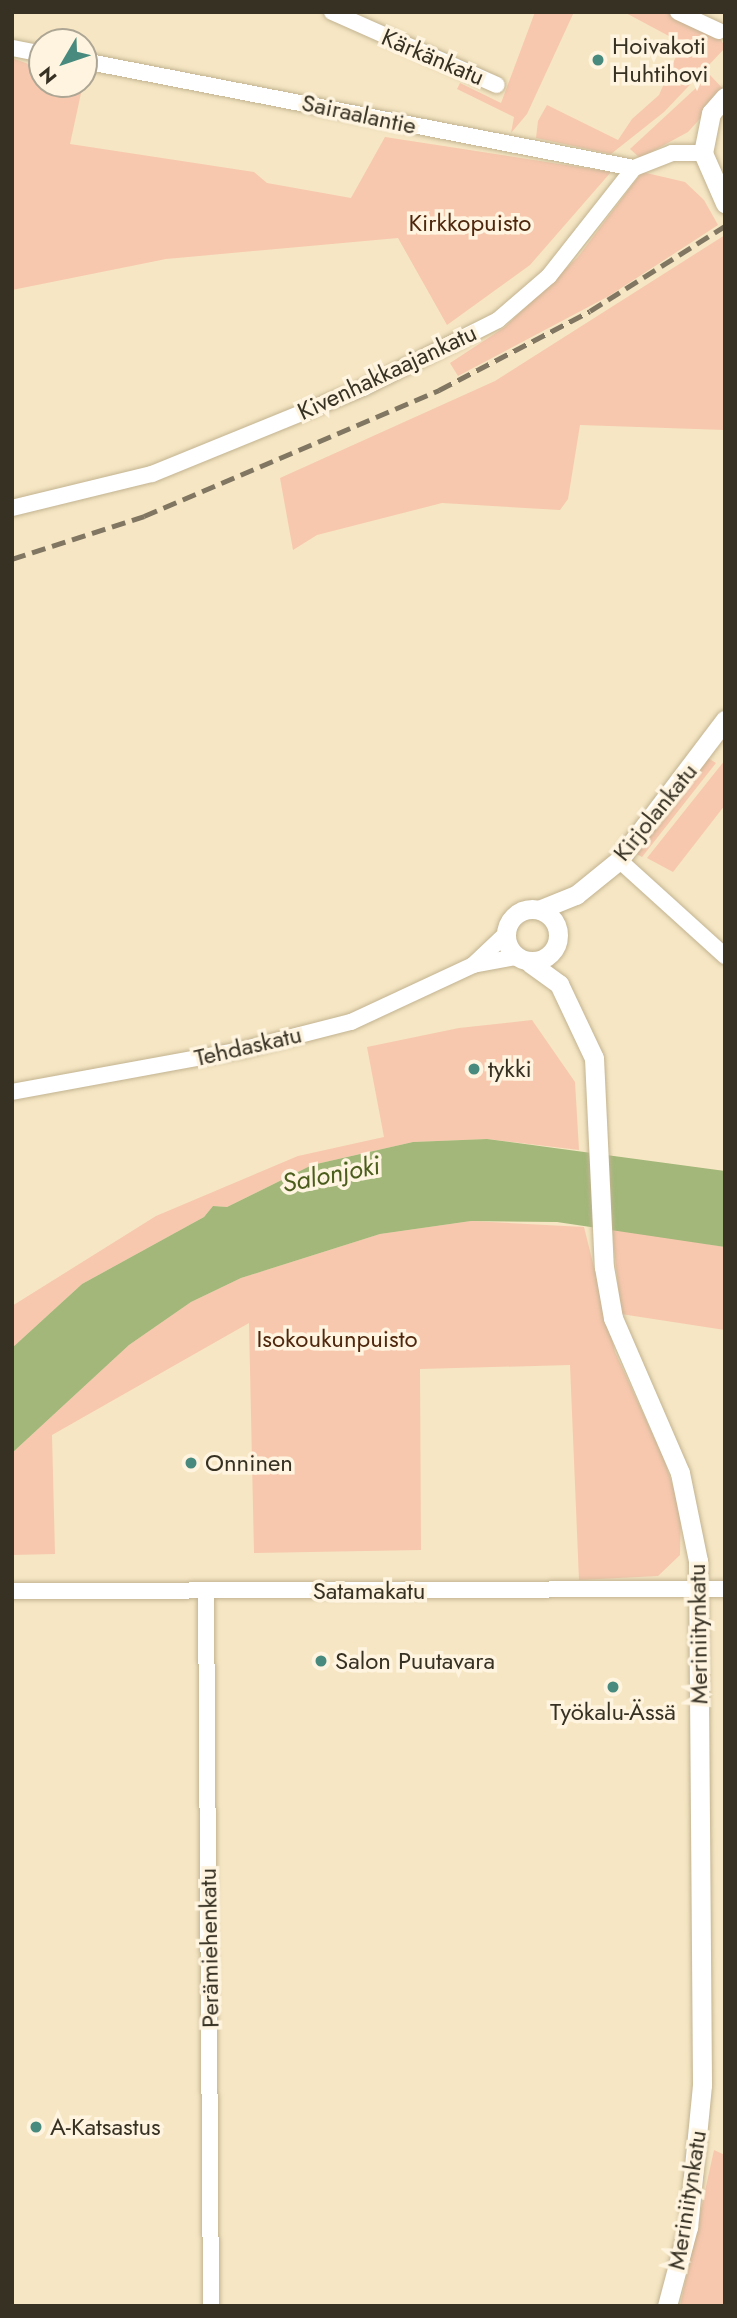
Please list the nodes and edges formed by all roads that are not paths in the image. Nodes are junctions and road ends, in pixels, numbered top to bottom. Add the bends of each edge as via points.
1 (332, 12) edge
2 (678, 12) edge
3 (719, 31) dead end
4 (98, 64) edge
5 (497, 85) dead end
6 (725, 97) edge
7 (703, 153) junction
8 (634, 168) junction
9 (725, 202) edge
10 (12, 508) edge
11 (725, 720) edge
12 (619, 860) junction
13 (576, 895) junction
14 (541, 909) junction
15 (506, 934) junction
16 (556, 937) junction
17 (725, 956) edge
18 (523, 960) junction
19 (473, 965) junction
20 (559, 984) junction
21 (12, 1092) edge
22 (698, 1589) junction
23 (725, 1589) edge
24 (12, 1591) edge
25 (206, 1591) junction
26 (211, 2306) edge
27 (667, 2306) edge

1 - 5 street, Kärkänkatu
2 - 3 street
4 - 8 street, Sairaalantie
6 - 7 main road via 711,113
7 - 8 street via 672,153
7 - 9 main road
8 - 10 street, Kivenhakkaajankatu via 549,276 498,320 363,388 152,474
11 - 12 main road, Kirjolankatu
12 - 13 main road, Kirjolankatu
12 - 17 street
13 - 14 main road, Kirjolankatu
13 - 16 main road, Kirjolankatu
14 - 15 main road via 519,912
14 - 16 main road via 552,915
15 - 18 main road via 508,946
15 - 19 street, Tehdaskatu
16 - 18 main road via 544,958
16 - 20 main road, Meriniitynkatu
18 - 19 street, Tehdaskatu
18 - 20 main road, Meriniitynkatu
19 - 21 street, Tehdaskatu via 351,1022 241,1050
20 - 22 main road, Meriniitynkatu via 594,1058 604,1267 613,1318 680,1473 698,1561
22 - 23 street, Satamakatu
22 - 25 street, Satamakatu
22 - 27 main road, Meriniitynkatu via 702,2084 688,2227
24 - 25 street, Satamakatu
25 - 26 street, Perämiehenkatu

